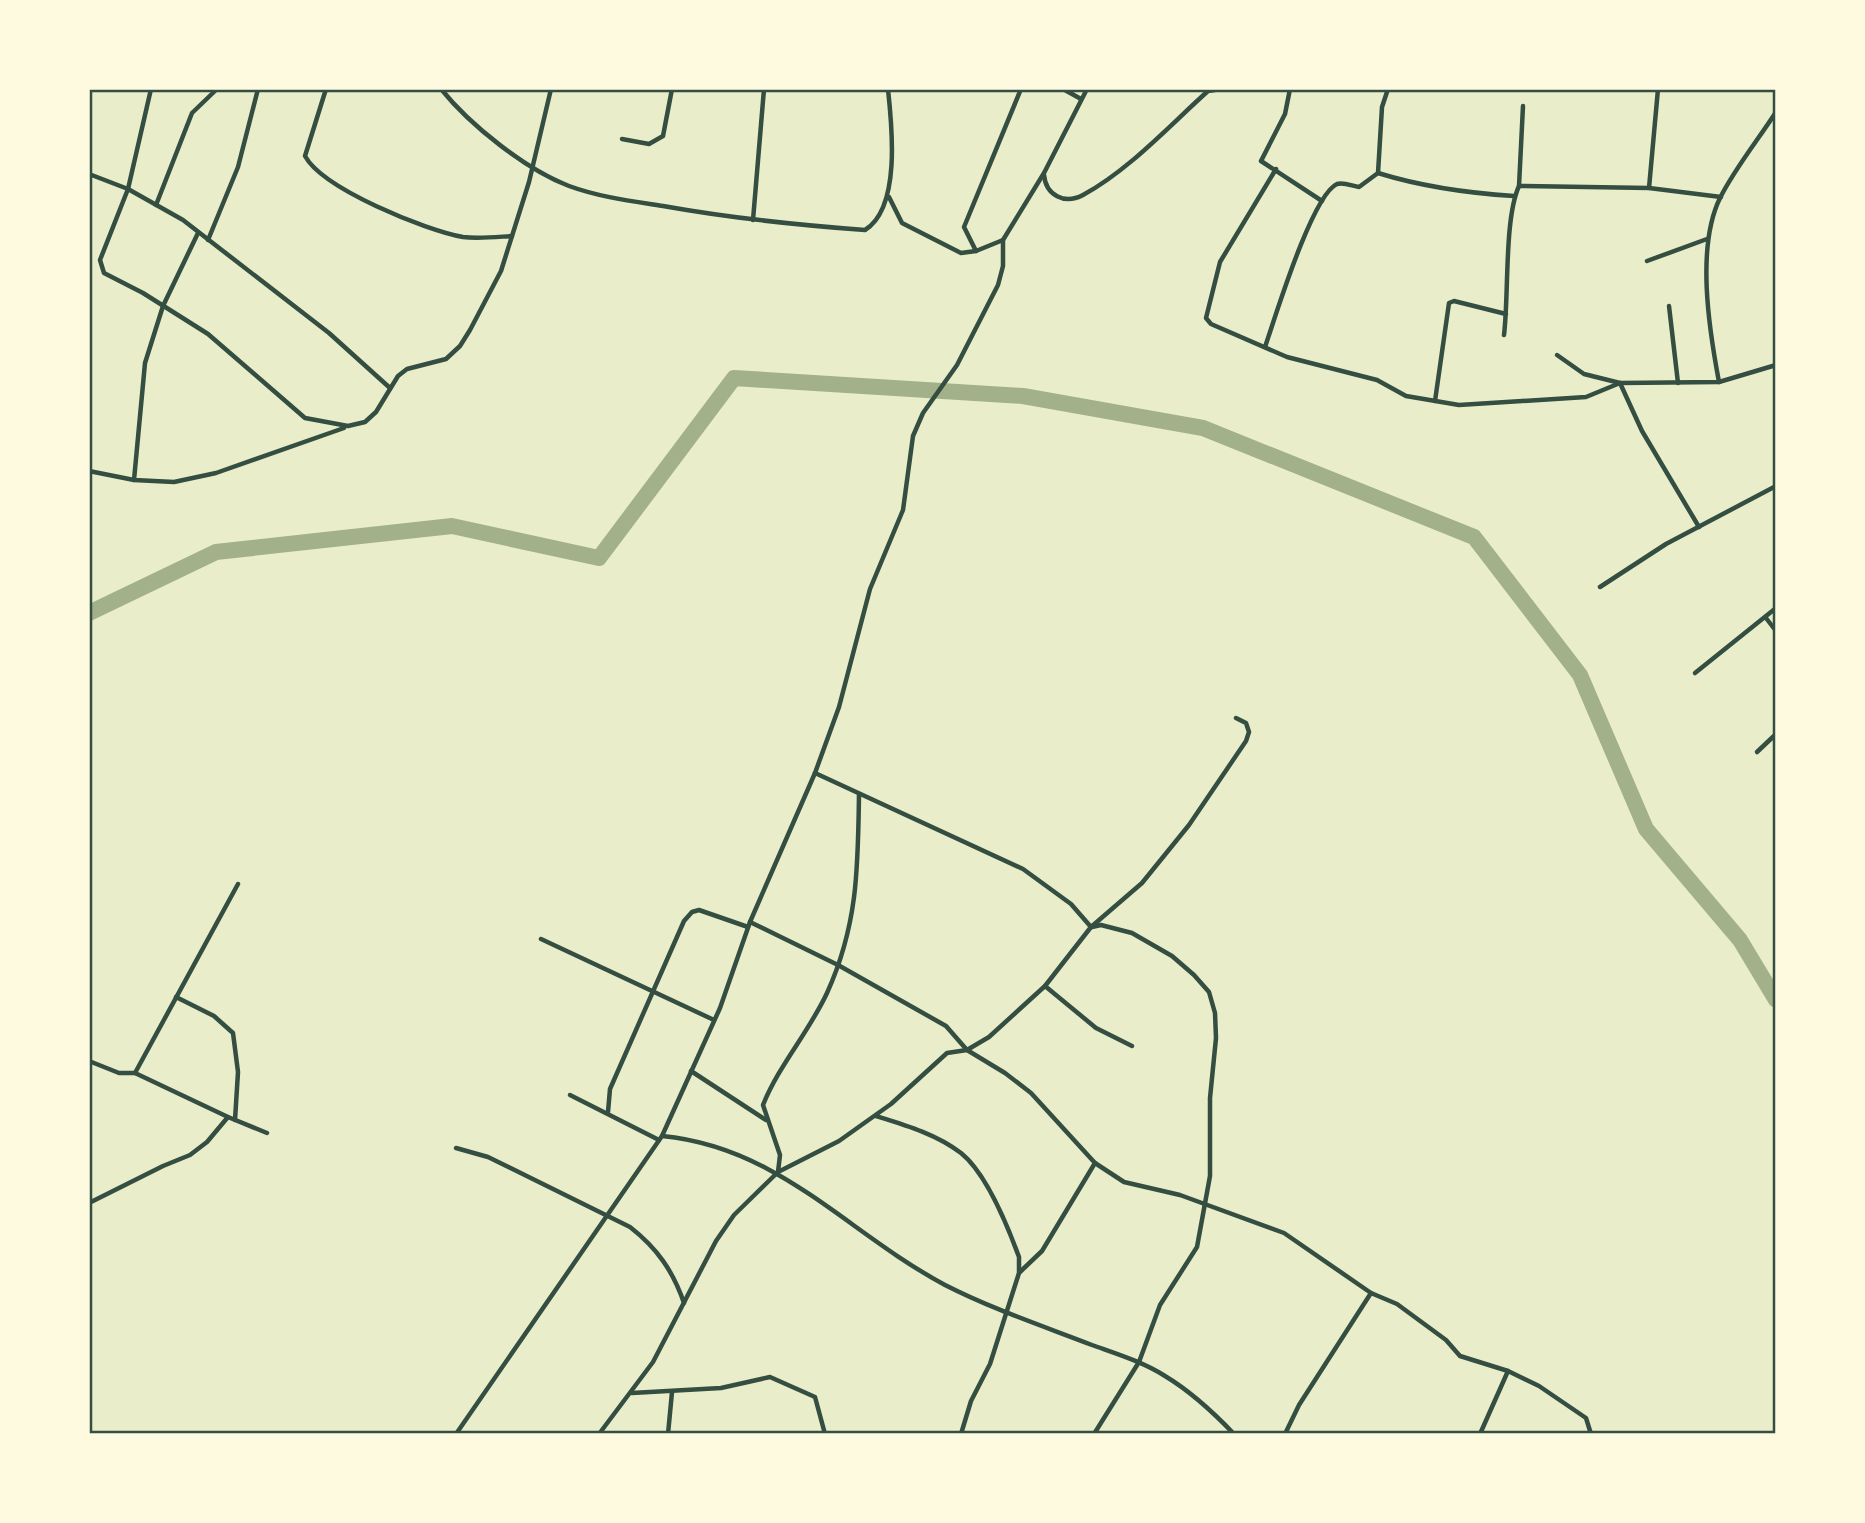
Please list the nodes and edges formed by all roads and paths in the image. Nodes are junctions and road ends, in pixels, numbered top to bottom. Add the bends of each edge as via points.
1 (151, 89) edge
2 (216, 89) edge
3 (258, 89) edge
4 (326, 89) edge
5 (441, 89) edge
6 (551, 89) edge
7 (672, 89) edge
8 (764, 89) edge
9 (888, 89) edge
10 (1021, 89) edge
11 (1063, 89) edge
12 (1087, 89) edge
13 (1221, 89) edge
14 (1290, 89) edge
15 (1388, 89) edge
16 (1658, 89) edge
17 (1206, 90) edge
18 (1081, 99) junction
19 (1523, 106) dead end
20 (1776, 113) edge
21 (622, 139) dead end
22 (533, 167) junction
23 (1276, 169) junction
24 (1044, 173) junction
25 (1378, 173) junction
26 (89, 174) edge
27 (1519, 186) junction
28 (1649, 188) junction
29 (128, 189) junction
30 (888, 196) junction
31 (1514, 196) junction
32 (1721, 197) junction
33 (1322, 201) junction
34 (156, 205) junction
35 (753, 219) junction
36 (198, 233) junction
37 (512, 236) junction
38 (1707, 239) junction
39 (208, 240) junction
40 (1003, 240) junction
41 (976, 251) junction
42 (1647, 261) dead end
43 (163, 306) junction
44 (1669, 306) dead end
45 (1507, 314) junction
46 (1504, 335) dead end
47 (1264, 348) junction
48 (1558, 355) dead end
49 (1776, 365) edge
50 (1719, 382) junction
51 (1620, 383) junction
52 (1678, 383) junction
53 (390, 388) junction
54 (1435, 401) junction
55 (348, 426) junction
56 (89, 471) edge
57 (134, 480) junction
58 (1776, 486) edge
59 (1699, 527) junction
60 (1600, 587) dead end
61 (1776, 608) edge
62 (1766, 618) junction
63 (1776, 631) edge
64 (1695, 673) dead end
65 (1236, 718) dead end
66 (1776, 734) edge
67 (1757, 752) dead end
68 (815, 773) junction
69 (859, 794) junction
70 (238, 884) dead end
71 (749, 924) junction
72 (1091, 927) junction
73 (541, 939) dead end
74 (838, 965) junction
75 (1045, 986) junction
76 (654, 992) junction
77 (176, 998) junction
78 (714, 1020) junction
79 (1132, 1046) dead end
80 (967, 1050) junction
81 (89, 1061) edge
82 (691, 1071) junction
83 (135, 1073) junction
84 (570, 1095) dead end
85 (608, 1112) junction
86 (875, 1115) junction
87 (228, 1117) junction
88 (235, 1120) junction
89 (767, 1120) junction
90 (267, 1133) dead end
91 (661, 1138) junction
92 (457, 1148) dead end
93 (1095, 1163) junction
94 (778, 1172) junction
95 (89, 1203) edge
96 (1207, 1206) junction
97 (610, 1215) junction
98 (1019, 1273) junction
99 (1371, 1293) junction
100 (684, 1304) junction
101 (1007, 1313) junction
102 (1139, 1362) junction
103 (1508, 1371) junction
104 (672, 1392) junction
105 (631, 1393) junction
106 (456, 1434) edge
107 (599, 1434) edge
108 (668, 1434) edge
109 (825, 1434) edge
110 (961, 1434) edge
111 (1094, 1434) edge
112 (1234, 1434) edge
113 (1285, 1434) edge
114 (1480, 1434) edge
115 (1591, 1434) edge

1 - 29 street
2 - 34 street via 192,113
3 - 39 street via 238,167
4 - 37 street via 304,156 315,169 377,206 463,237
5 - 22 street via 476,125
6 - 22 street
7 - 21 street via 663,136 649,144
8 - 35 street
9 - 30 street via 892,128
10 - 41 street via 964,227
11 - 18 street
12 - 18 street
13 - 17 street
14 - 23 street via 1285,114 1261,161
15 - 25 street via 1382,107
16 - 28 street
17 - 24 street via 1124,166 1081,197 1052,195
18 - 24 street
19 - 27 street
20 - 32 street
22 - 35 street via 600,196
22 - 37 street
23 - 33 street
23 - 47 street via 1220,262 1206,318
24 - 40 street
25 - 31 street via 1457,193
25 - 33 street via 1359,187 1334,186
26 - 29 street
27 - 28 street
27 - 31 street
28 - 32 street
29 - 34 street
29 - 43 street via 100,260 102,268
30 - 35 street via 880,216 865,230
30 - 41 street via 902,223 912,230 961,253
31 - 45 street
32 - 38 street
33 - 47 street via 1299,249
34 - 36 street
36 - 39 street
36 - 43 street
37 - 53 street via 501,271 460,346 446,359 407,369
38 - 42 street
38 - 50 street via 1712,341
39 - 53 street via 329,333
40 - 41 street
40 - 68 street via 998,285 914,436 904,510 870,589 848,680
43 - 55 street via 208,334 305,418
43 - 57 street via 145,363
44 - 52 street
45 - 46 street
45 - 54 street via 1450,303
47 - 54 street via 1307,364 1361,374 1406,396
48 - 51 street via 1584,374
49 - 50 street
50 - 52 street
51 - 52 street
51 - 54 street via 1586,397 1567,399 1459,405
51 - 59 street via 1642,431
53 - 55 street via 365,422
55 - 57 street via 216,473 174,482
56 - 57 street
58 - 59 street
59 - 60 street
61 - 62 street
62 - 63 street
62 - 64 street
65 - 72 street via 1246,723 1249,732 1241,751 1142,883
66 - 67 street
68 - 69 street
68 - 71 street
69 - 72 street via 1023,869 1071,904
69 - 74 street via 857,890 847,944
70 - 77 street
71 - 74 street
71 - 76 street via 692,912
71 - 78 street
72 - 75 street
72 - 96 street via 1132,933 1172,956 1209,992 1216,1038
73 - 76 street
74 - 80 street via 946,1026
74 - 89 street via 826,995 768,1092 763,1104
75 - 79 street via 1096,1028
75 - 80 street via 989,1037
76 - 78 street
76 - 85 street via 610,1089
77 - 83 street
77 - 88 street via 214,1016 233,1033 238,1072
78 - 82 street
80 - 86 street via 947,1054
80 - 93 street via 1031,1093
81 - 83 street via 119,1073
82 - 89 street
82 - 91 street
83 - 87 street
84 - 85 street
85 - 91 street
86 - 94 street via 813,1156
86 - 98 street via 934,1137 962,1154 980,1175 1015,1245
87 - 88 street
87 - 95 street via 190,1155
88 - 90 street
89 - 94 street via 780,1155
91 - 94 street via 713,1144
91 - 97 street
92 - 97 street via 488,1157
93 - 96 street via 1124,1182
93 - 98 street via 1042,1251
94 - 100 street via 734,1215
94 - 101 street via 906,1262
96 - 99 street via 1284,1233
96 - 102 street via 1197,1247 1160,1305
97 - 100 street via 656,1250
97 - 106 street
98 - 101 street
99 - 103 street via 1405,1310 1460,1356
99 - 113 street
100 - 105 street
101 - 102 street
101 - 110 street
102 - 111 street
102 - 112 street via 1189,1393
103 - 114 street
103 - 115 street via 1586,1418
104 - 105 street
104 - 108 street
104 - 109 street via 721,1388 763,1377 776,1379 815,1397
105 - 107 street

